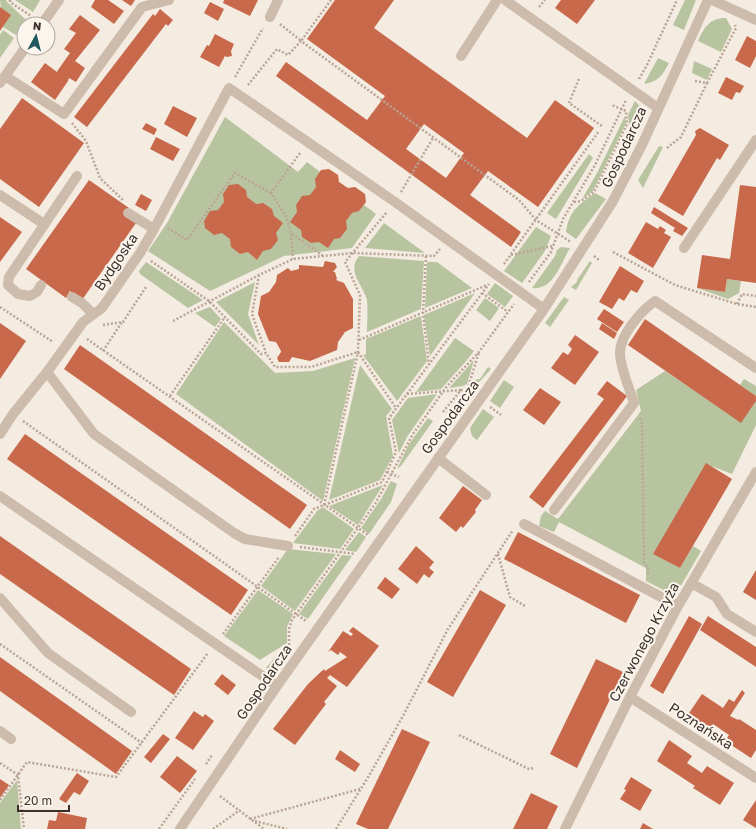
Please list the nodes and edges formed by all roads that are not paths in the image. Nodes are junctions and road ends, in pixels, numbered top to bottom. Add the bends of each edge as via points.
1 (60, 0) edge
2 (169, 0) edge
3 (278, 0) edge
4 (497, 0) edge
5 (505, 0) edge
6 (708, 0) edge
7 (712, 0) edge
8 (48, 16) edge
9 (270, 17) road end
10 (756, 20) edge
11 (20, 56) edge
12 (461, 56) dead end
13 (3, 80) edge
14 (658, 108) junction
15 (756, 140) edge
16 (77, 176) dead end
17 (0, 195) edge
18 (128, 213) road end
19 (44, 224) junction
20 (156, 226) junction
21 (684, 248) dead end
22 (41, 285) dead end
23 (72, 297) dead end
24 (544, 309) junction
25 (93, 314) junction
26 (756, 368) edge
27 (47, 372) junction
28 (0, 434) edge
29 (438, 458) junction
30 (756, 472) edge
31 (486, 495) dead end
32 (0, 496) edge
33 (554, 510) dead end
34 (524, 524) road end
35 (288, 546) road end
36 (691, 583) junction
37 (0, 598) edge
38 (678, 606) junction
39 (756, 632) edge
40 (277, 686) junction
41 (630, 697) junction
42 (131, 712) dead end
43 (0, 731) edge
44 (11, 739) dead end
45 (756, 778) edge
46 (180, 829) edge
47 (565, 829) edge

1 - 8 street
2 - 13 street via 142,7 64,114
3 - 9 street
4 - 12 street
5 - 14 street
6 - 14 street, Gospodarcza
7 - 10 street
11 - 13 street
14 - 24 street, Gospodarcza via 613,201
15 - 21 street
16 - 19 street
17 - 19 street
18 - 20 street
19 - 22 street via 9,277 8,285 18,294 30,296 37,292
20 - 24 street, Bydgoska via 228,88 395,202
20 - 25 street, Bydgoska via 102,308
23 - 25 street
24 - 29 street, Gospodarcza
25 - 27 street, Bydgoska via 83,322
26 - 33 street via 655,301 644,309 632,325 623,339 620,353 634,402
27 - 28 street, Bydgoska
27 - 35 street via 94,434 234,533 245,539
29 - 31 street
29 - 40 street, Gospodarcza
30 - 36 street, Czerwonego Krzyża
32 - 40 street
34 - 38 street
36 - 38 street, Czerwonego Krzyża
36 - 39 street via 716,597 727,614
37 - 42 street via 48,653
38 - 41 street, Czerwonego Krzyża
40 - 46 street, Gospodarcza
41 - 45 street, Poznańska
41 - 47 street, Czerwonego Krzyża
43 - 44 street

